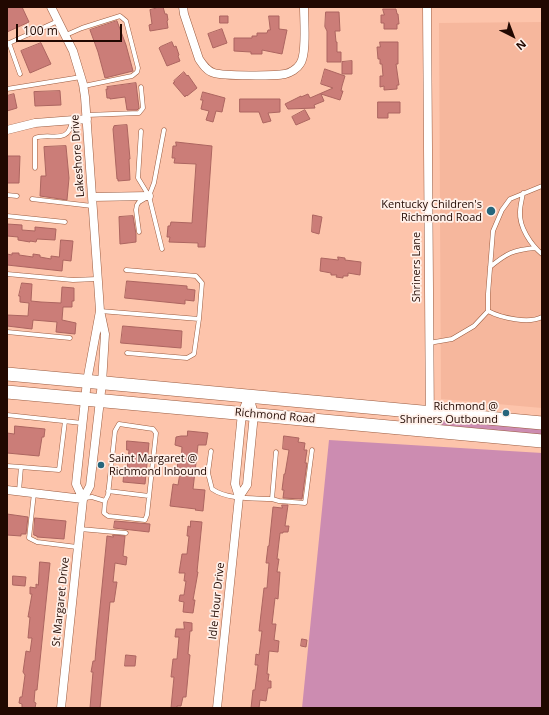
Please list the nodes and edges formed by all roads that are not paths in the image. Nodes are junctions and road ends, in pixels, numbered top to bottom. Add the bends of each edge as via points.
1 (51, 7) edge
2 (183, 7) edge
3 (304, 7) edge
4 (427, 7) edge
5 (59, 21) junction
6 (66, 34) junction
7 (8, 43) edge
8 (20, 74) dead end
9 (81, 77) junction
10 (83, 86) junction
11 (141, 87) dead end
12 (7, 89) edge
13 (87, 117) junction
14 (72, 120) junction
15 (7, 130) edge
16 (164, 130) dead end
17 (141, 131) dead end
18 (35, 168) dead end
19 (542, 186) edge
20 (523, 193) junction
21 (7, 195) edge
22 (17, 196) dead end
23 (149, 196) junction
24 (92, 197) junction
25 (32, 199) dead end
26 (93, 206) junction
27 (7, 216) edge
28 (65, 222) dead end
29 (139, 232) dead end
30 (535, 248) junction
31 (162, 249) dead end
32 (542, 254) edge
33 (490, 267) junction
34 (126, 270) dead end
35 (7, 274) edge
36 (98, 279) junction
37 (100, 311) junction
38 (488, 311) junction
39 (542, 317) edge
40 (199, 319) junction
41 (7, 332) edge
42 (70, 338) dead end
43 (429, 343) junction
44 (127, 353) dead end
45 (7, 374) edge
46 (87, 382) junction
47 (102, 383) junction
48 (7, 392) edge
49 (249, 396) junction
50 (85, 399) junction
51 (99, 400) junction
52 (430, 413) junction
53 (248, 414) junction
54 (7, 415) edge
55 (412, 420) junction
56 (65, 421) junction
57 (83, 423) junction
58 (542, 423) edge
59 (430, 430) junction
60 (542, 441) edge
61 (312, 450) dead end
62 (211, 451) dead end
63 (276, 452) dead end
64 (7, 466) edge
65 (21, 467) junction
66 (7, 490) edge
67 (19, 491) junction
68 (108, 491) junction
69 (34, 493) junction
70 (149, 496) junction
71 (239, 497) junction
72 (83, 499) junction
73 (272, 499) junction
74 (105, 501) junction
75 (79, 529) junction
76 (126, 533) dead end
77 (77, 547) junction
78 (60, 708) edge
79 (217, 708) edge

1 - 5 street, Lakeshore Drive
2 - 3 street via 202,64 214,73 224,75 283,74 298,67 304,51
4 - 43 street, Shriners Lane
5 - 6 street, Lakeshore Drive
5 - 7 lane
6 - 9 street, Lakeshore Drive
6 - 10 lane via 120,16 126,21 137,72 132,76
7 - 8 lane
9 - 10 street, Lakeshore Drive
9 - 12 lane
10 - 13 street, Lakeshore Drive
11 - 13 lane via 143,108 139,113
13 - 14 street
13 - 24 street, Lakeshore Drive
14 - 15 street via 36,123
14 - 18 lane via 69,132 63,136 35,138
16 - 23 lane
17 - 23 lane via 138,178
19 - 20 lane
20 - 30 lane via 519,212 524,230
20 - 33 lane via 510,199 502,210 493,231
21 - 22 lane
23 - 24 street
23 - 29 lane via 137,205
23 - 31 lane
24 - 26 street, Lakeshore Drive
25 - 26 lane
26 - 36 street, Lakeshore Drive
27 - 28 lane
30 - 32 lane
30 - 33 lane via 517,250 503,256
33 - 38 lane
34 - 40 lane via 196,276 202,283
35 - 36 lane via 73,280
36 - 37 street, Lakeshore Drive
37 - 40 lane
37 - 46 street, Lakeshore Drive
37 - 47 street, Lakeshore Drive via 105,334
38 - 39 lane via 497,316 522,320 537,320
38 - 43 lane via 474,326 452,339
40 - 44 lane via 194,354 187,358
41 - 42 lane
43 - 52 street, Shriners Lane
45 - 46 main road, Richmond Road
46 - 47 main road, Richmond Road
46 - 50 street, Lakeshore Drive
47 - 49 main road, Richmond Road
47 - 51 street, Lakeshore Drive
48 - 50 main road, Richmond Road
49 - 53 street, Idle Hour Drive
49 - 55 main road, Richmond Road
50 - 51 main road, Richmond Road
50 - 57 street, St Margaret Drive
51 - 53 main road, Richmond Road
51 - 72 street, St Margaret Drive via 90,486
52 - 55 main road, Richmond Road
52 - 58 main road, Richmond Road
52 - 59 street, Shriners Lane
53 - 55 main road, Richmond Road
53 - 71 street, Idle Hour Drive via 235,484
53 - 71 street, Idle Hour Drive via 247,485
54 - 56 lane
55 - 59 main road, Richmond Road
56 - 57 lane
56 - 65 lane via 59,470
57 - 72 street, St Margaret Drive via 76,484
59 - 60 main road, Richmond Road
61 - 73 lane via 305,503
62 - 71 lane via 208,473 212,489 218,493
63 - 73 lane
64 - 65 lane
65 - 67 lane
66 - 67 street
67 - 69 street
68 - 70 lane
68 - 70 lane via 115,431 119,424 153,429 156,433
68 - 74 lane
69 - 72 street
69 - 77 lane via 29,538 37,542
70 - 74 lane via 148,515 145,520 108,516 104,513
71 - 73 lane
71 - 79 street, Idle Hour Drive
72 - 74 lane via 92,496
72 - 75 street, St Margaret Drive
75 - 76 lane
75 - 77 street, St Margaret Drive
77 - 78 street, St Margaret Drive

